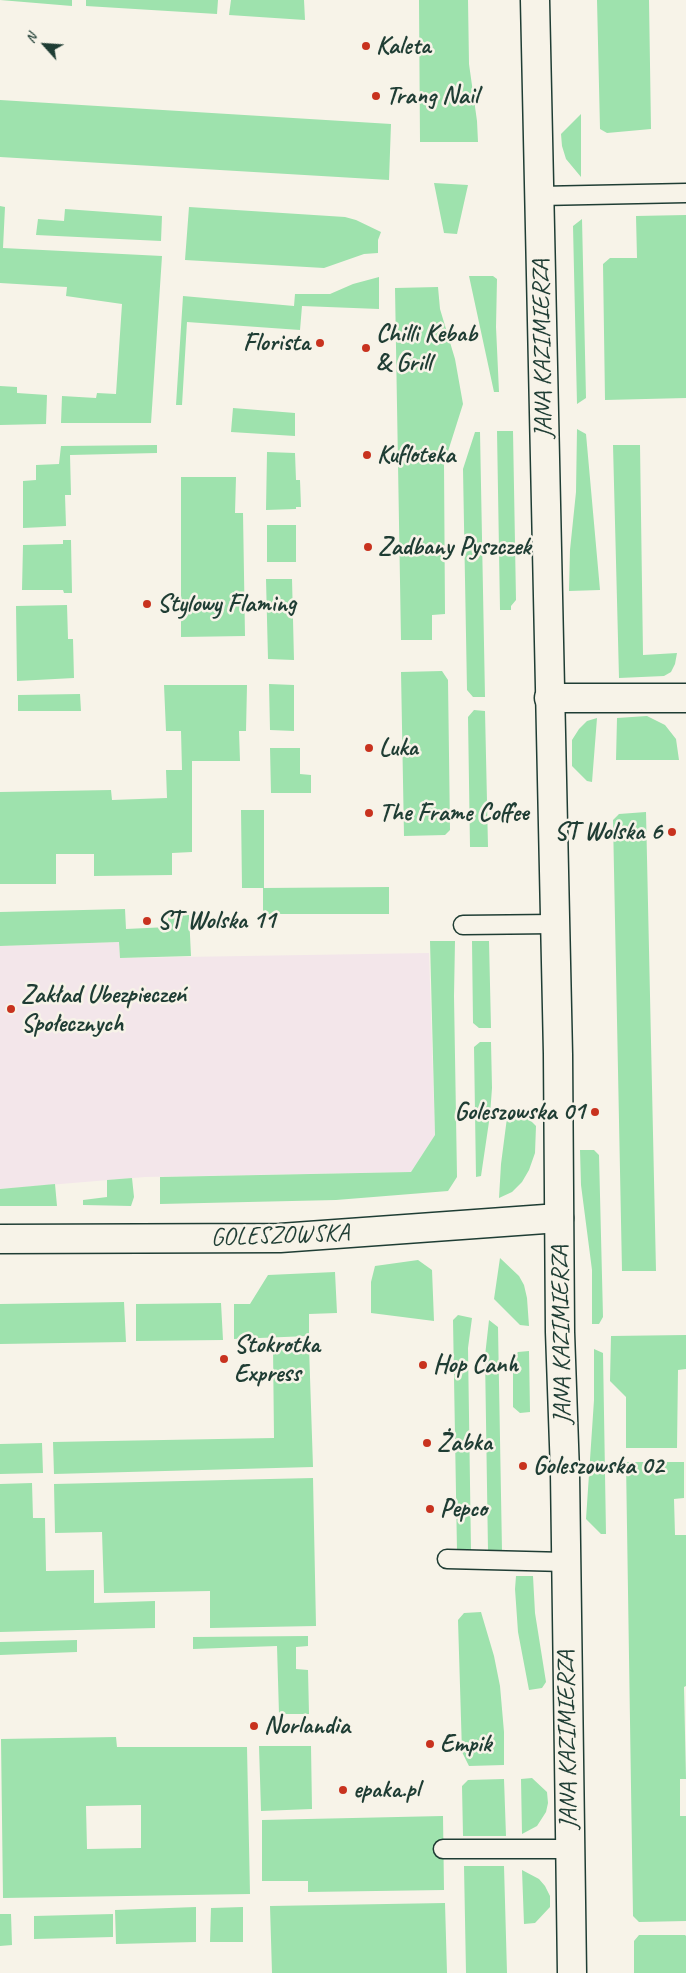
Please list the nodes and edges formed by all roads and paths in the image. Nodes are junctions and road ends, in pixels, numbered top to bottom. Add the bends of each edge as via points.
1 (536, 0) edge
2 (686, 193) edge
3 (540, 196) junction
4 (549, 698) junction
5 (686, 698) edge
6 (554, 924) junction
7 (463, 925) dead end
8 (559, 1218) junction
9 (0, 1240) edge
10 (447, 1559) dead end
11 (565, 1562) junction
12 (570, 1848) junction
13 (443, 1849) dead end
14 (572, 1973) edge

1 - 3 street, JANA KAZIMIERZA
2 - 3 lane
3 - 4 street, JANA KAZIMIERZA
4 - 5 street
4 - 6 street, JANA KAZIMIERZA
6 - 7 lane
6 - 8 street, JANA KAZIMIERZA
8 - 9 street, GOLESZOWSKA via 280,1238
8 - 11 street, JANA KAZIMIERZA
10 - 11 lane
11 - 12 street, JANA KAZIMIERZA
12 - 13 lane
12 - 14 street, JANA KAZIMIERZA

